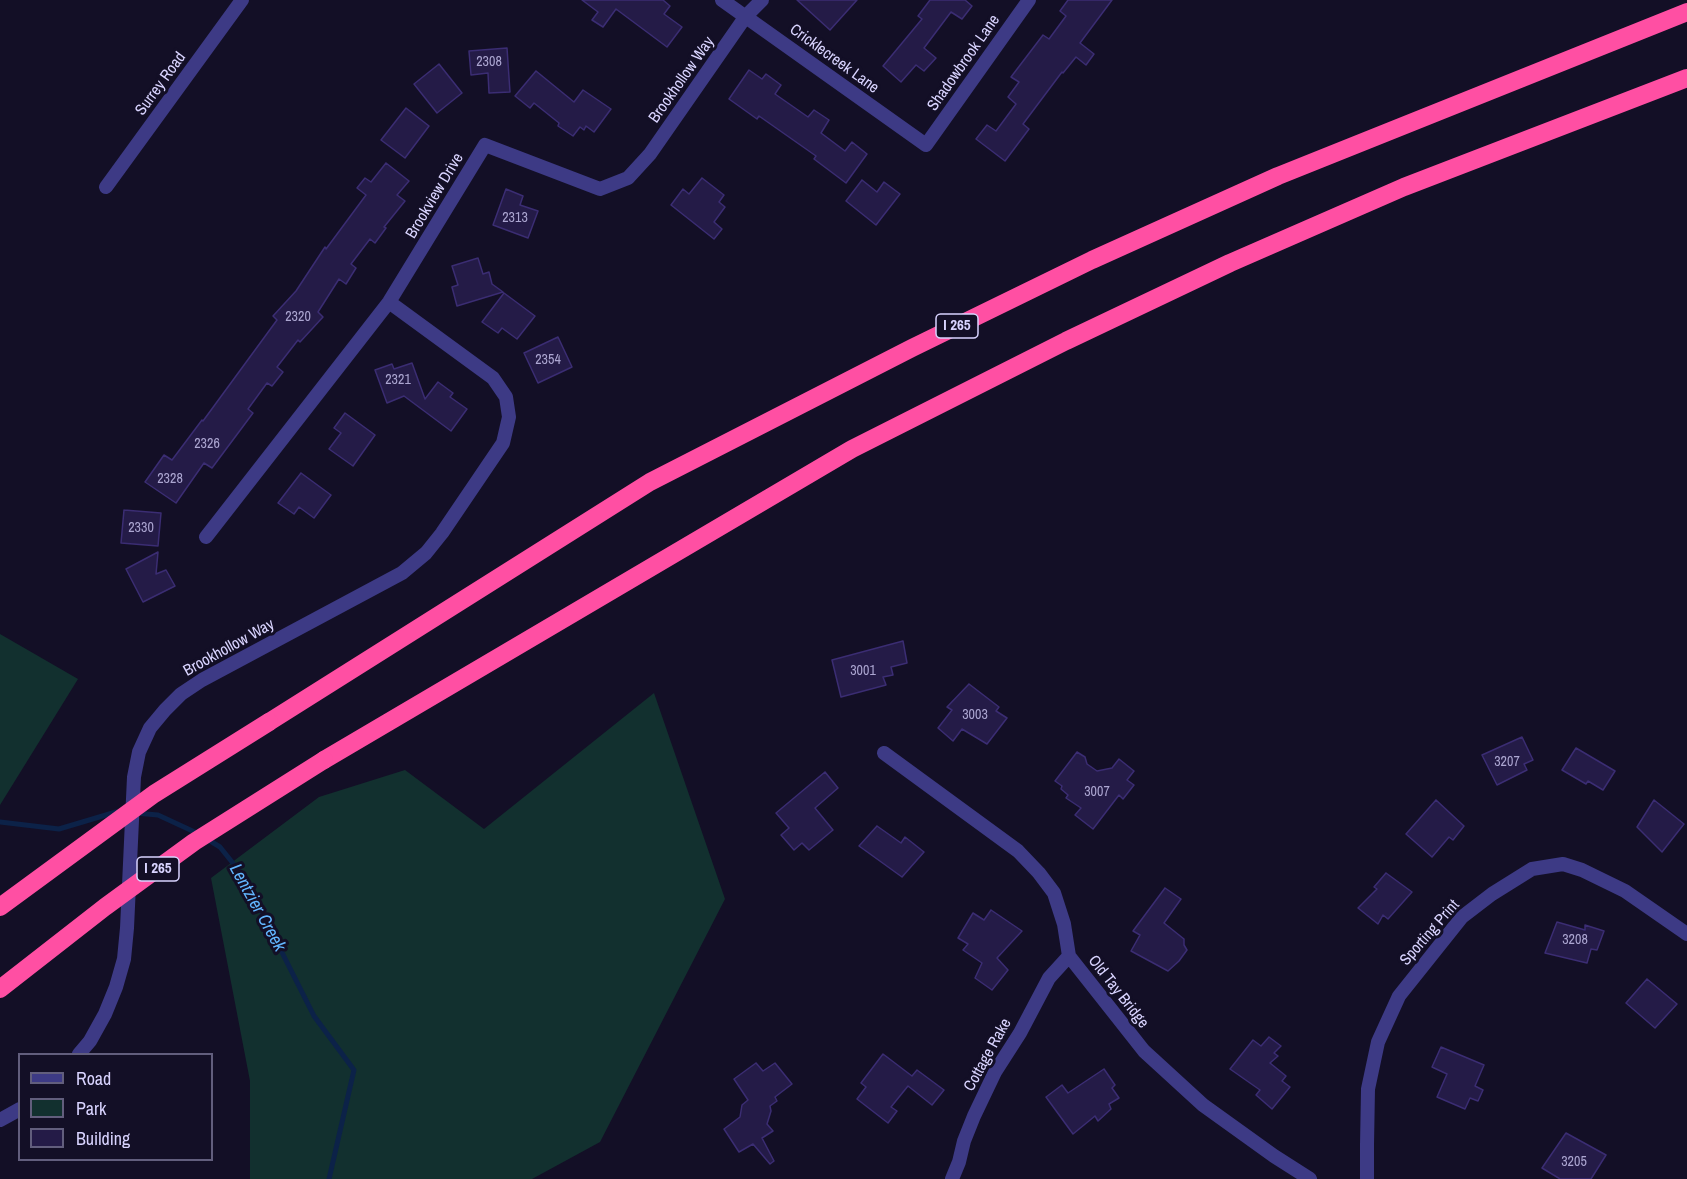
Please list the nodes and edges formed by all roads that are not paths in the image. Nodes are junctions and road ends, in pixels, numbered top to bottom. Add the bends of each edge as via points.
1 (242, 0) edge
2 (722, 0) edge
3 (762, 0) edge
4 (1029, 0) edge
5 (1687, 12) edge
6 (746, 16) junction
7 (1687, 78) edge
8 (926, 145) joint
9 (628, 177) joint
10 (106, 187) dead end
11 (389, 302) junction
12 (206, 537) dead end
13 (884, 753) dead end
14 (0, 907) edge
15 (1687, 934) edge
16 (1069, 956) junction
17 (0, 989) edge
18 (80, 1053) edge
19 (18, 1109) edge
20 (0, 1120) edge
21 (952, 1179) edge
22 (1310, 1179) edge
23 (1367, 1179) edge

1 - 10 street, Surrey Road
2 - 6 street, Cricklecreek Lane
3 - 6 street, Brookhollow Way
4 - 8 street, Shadowbrook Lane
5 - 14 highway, I 265, bridge via 1278,176 1092,260 650,482 154,794
6 - 8 street, Cricklecreek Lane
6 - 9 street, Brookhollow Way via 650,154
7 - 17 highway, I 265, bridge via 1404,187 1230,263 1066,340 852,449 324,760 194,842
9 - 11 street, Brookview Drive via 600,189 485,145
11 - 12 street, Brookview Drive
11 - 18 street, Brookhollow Way, bridge via 493,378 506,397 509,417 503,443 442,533 402,573 202,680 182,694 150,728 139,752 134,777 124,959 105,1014
13 - 16 street, Old Tay Bridge via 1018,851 1039,873 1054,893
15 - 23 street, Sporting Print via 1625,891 1563,864 1532,869 1492,894 1462,917 1399,996 1378,1042 1368,1089
16 - 21 street, Cottage Rake via 1049,978 995,1072 974,1116
16 - 22 street, Old Tay Bridge via 1144,1051 1203,1105
19 - 20 street

